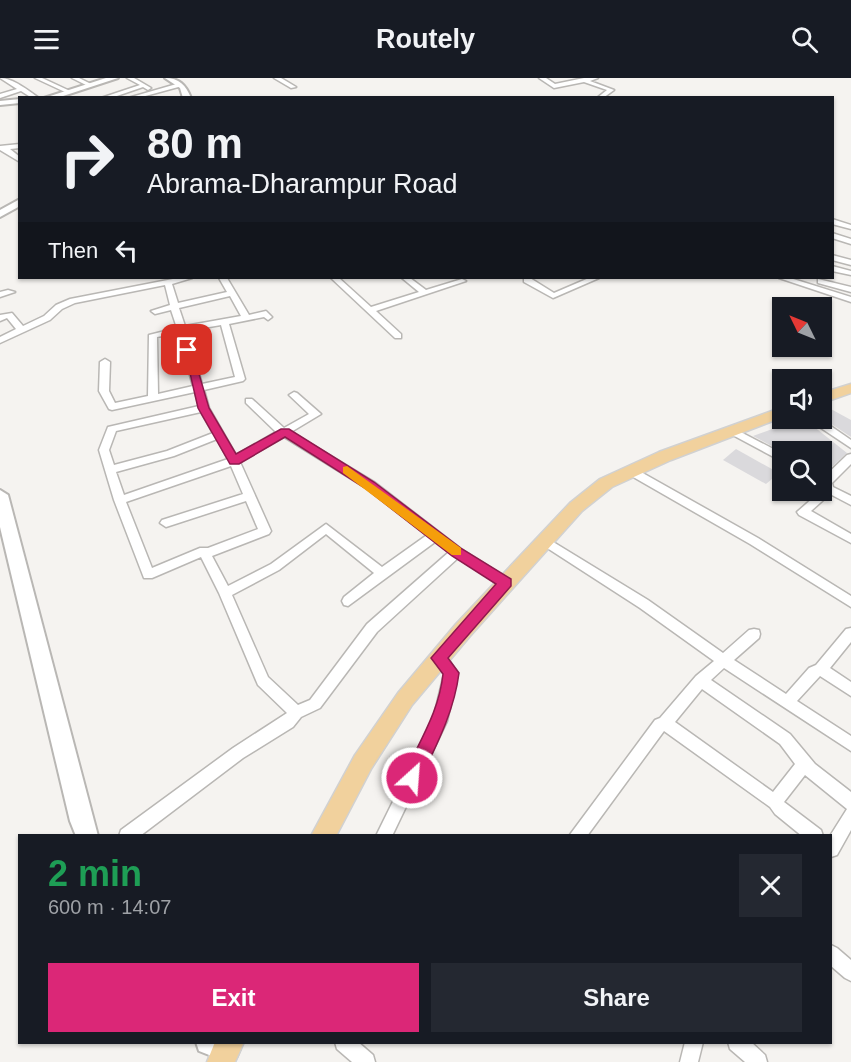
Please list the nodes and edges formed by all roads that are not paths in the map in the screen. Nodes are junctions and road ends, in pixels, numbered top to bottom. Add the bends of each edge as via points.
1 (2, 78) edge
2 (38, 78) edge
3 (75, 78) edge
4 (114, 78) edge
5 (130, 78) edge
6 (169, 78) edge
7 (277, 78) edge
8 (542, 78) edge
9 (595, 78) edge
10 (103, 79) edge
11 (583, 80) edge
12 (88, 84) junction
13 (180, 85) junction
14 (144, 86) junction
15 (293, 87) dead end
16 (23, 89) junction
17 (68, 91) junction
18 (155, 91) junction
19 (0, 96) edge
20 (34, 96) edge
21 (53, 96) edge
22 (110, 96) edge
23 (137, 96) edge
24 (186, 96) edge
25 (602, 96) edge
26 (18, 101) edge
27 (0, 103) edge
28 (18, 146) edge
29 (2, 148) edge
30 (18, 159) edge
31 (18, 203) edge
32 (0, 214) edge
33 (834, 221) edge
34 (851, 227) edge
35 (834, 236) edge
36 (851, 242) edge
37 (834, 258) edge
38 (851, 263) edge
39 (834, 269) edge
40 (851, 273) edge
41 (184, 279) edge
42 (224, 279) edge
43 (337, 279) edge
44 (407, 279) edge
45 (444, 279) edge
46 (593, 279) edge
47 (786, 279) edge
48 (812, 279) edge
49 (527, 280) dead end
50 (462, 281) dead end
51 (168, 283) junction
52 (452, 284) junction
53 (851, 290) edge
54 (11, 292) dead end
55 (233, 293) junction
56 (425, 293) junction
57 (0, 295) edge
58 (851, 300) edge
59 (174, 308) junction
60 (370, 310) junction
61 (155, 311) dead end
62 (246, 317) junction
63 (268, 317) dead end
64 (0, 318) edge
65 (224, 322) junction
66 (22, 330) junction
67 (181, 331) junction
68 (398, 336) dead end
69 (0, 340) edge
70 (105, 362) dead end
71 (200, 388) junction
72 (851, 388) edge
73 (294, 395) dead end
74 (832, 395) edge
75 (153, 399) junction
76 (249, 401) dead end
77 (204, 408) junction
78 (772, 416) edge
79 (827, 429) edge
80 (731, 430) junction
81 (285, 432) junction
82 (220, 434) junction
83 (851, 445) edge
84 (772, 452) edge
85 (851, 458) edge
86 (234, 461) junction
87 (111, 470) junction
88 (632, 471) junction
89 (832, 477) edge
90 (832, 487) edge
91 (0, 495) edge
92 (249, 496) junction
93 (120, 501) junction
94 (812, 501) edge
95 (851, 501) edge
96 (166, 523) dead end
97 (435, 536) junction
98 (851, 539) edge
99 (545, 541) junction
100 (457, 552) junction
101 (206, 554) junction
102 (382, 573) junction
103 (506, 582) junction
104 (225, 593) junction
105 (348, 601) dead end
106 (851, 602) edge
107 (851, 633) edge
108 (754, 634) dead end
109 (439, 658) junction
110 (723, 660) junction
111 (821, 669) junction
112 (701, 680) junction
113 (851, 690) edge
114 (789, 701) junction
115 (296, 713) junction
116 (665, 723) junction
117 (851, 744) edge
118 (804, 764) junction
119 (775, 802) junction
120 (851, 802) edge
121 (851, 815) edge
122 (86, 834) edge
123 (130, 834) edge
124 (324, 834) edge
125 (385, 834) edge
126 (578, 834) edge
127 (812, 834) edge
128 (832, 846) edge
129 (832, 955) edge
130 (851, 972) edge
131 (346, 1044) edge
132 (694, 1044) edge
133 (739, 1044) edge
134 (366, 1062) edge
135 (689, 1062) edge
136 (758, 1062) edge

1 - 16 street
2 - 17 street
3 - 12 street
4 - 10 street
5 - 14 street
6 - 13 street
7 - 15 street
8 - 11 street via 553,89
9 - 11 street
10 - 12 street
11 - 25 street via 611,90
12 - 17 street
13 - 18 street
13 - 24 street
14 - 18 street
14 - 22 street
16 - 19 street
16 - 20 street
17 - 21 street
18 - 23 street
26 - 27 street
28 - 29 street
29 - 30 street
31 - 32 street
33 - 34 street
35 - 36 street
37 - 38 street
39 - 40 street
41 - 51 street
42 - 55 street
43 - 60 street
44 - 56 street
45 - 52 street
46 - 49 street via 553,296
47 - 58 street
48 - 53 street
50 - 52 street
51 - 59 street
51 - 66 street via 73,301
52 - 56 street
54 - 57 street
55 - 59 street
55 - 62 street
56 - 60 street
59 - 61 street
59 - 67 street
60 - 68 street
62 - 63 street
62 - 65 street
64 - 66 street via 9,315
65 - 67 street
65 - 71 street via 240,379
66 - 69 street
67 - 71 street
67 - 75 street via 153,336
70 - 75 street via 104,391 112,407
71 - 75 street
71 - 77 street
72 - 74 main road
73 - 81 street via 316,414
76 - 81 street
77 - 82 street
77 - 87 street via 112,429 104,450
78 - 80 main road
79 - 83 street
80 - 84 street
80 - 88 main road
81 - 86 street
81 - 97 street via 370,485
82 - 86 street
82 - 87 street via 170,454
85 - 89 street
86 - 92 street
86 - 93 street
87 - 93 street
88 - 99 main road via 606,483 576,507
88 - 106 street
90 - 95 street
91 - 122 street
92 - 96 street
92 - 101 street via 265,531
93 - 101 street via 148,575 204,551
94 - 98 street via 803,512
97 - 100 street
97 - 102 street
99 - 103 main road
99 - 110 street via 645,604
100 - 103 street
100 - 115 street via 372,628 315,704
101 - 104 street
102 - 104 street via 326,528 274,567
102 - 105 street
103 - 109 main road
104 - 115 street via 263,681
107 - 111 street
108 - 110 street
109 - 124 main road via 405,699 363,762
109 - 125 street via 451,673 440,721
110 - 112 street
110 - 114 street
111 - 113 street
111 - 114 street
112 - 116 street
112 - 118 street via 776,734 786,737
114 - 117 street
115 - 123 street
116 - 119 street
116 - 126 street via 660,724
118 - 119 street
118 - 120 street
119 - 127 street
121 - 128 street
129 - 130 street
131 - 134 street
132 - 135 street
133 - 136 street

